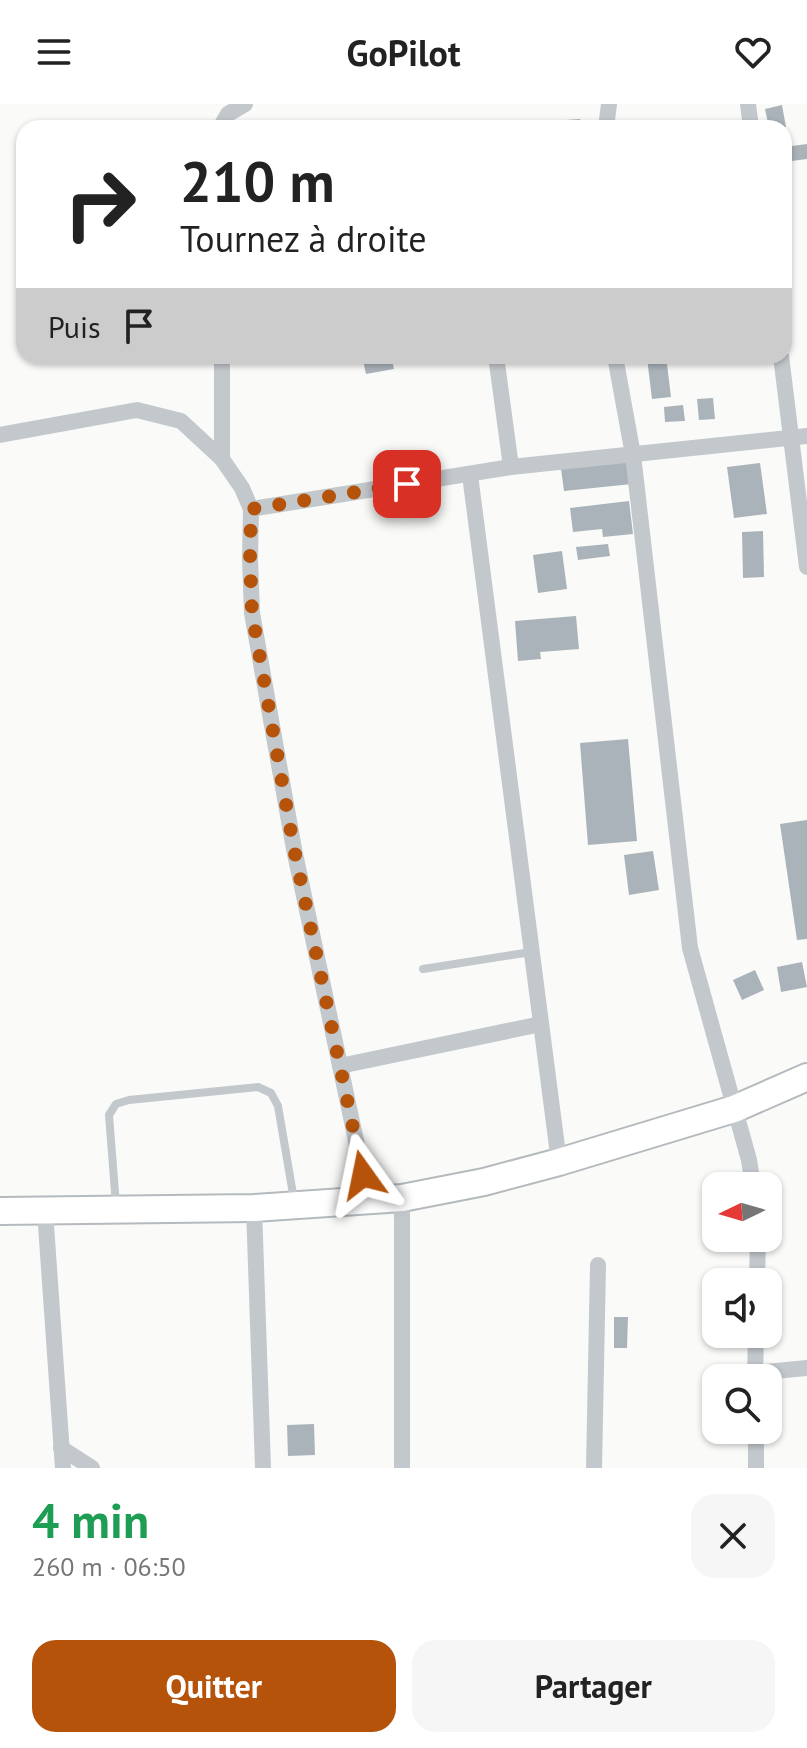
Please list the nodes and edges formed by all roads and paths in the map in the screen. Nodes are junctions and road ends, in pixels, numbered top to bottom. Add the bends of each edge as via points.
1 (245, 104) edge
2 (225, 120) edge
3 (222, 364) edge
4 (497, 364) edge
5 (616, 364) edge
6 (783, 364) edge
7 (0, 435) edge
8 (799, 436) edge
9 (633, 455) junction
10 (222, 459) junction
11 (511, 467) junction
12 (470, 475) junction
13 (251, 509) junction
14 (807, 567) edge
15 (531, 952) junction
16 (423, 969) dead end
17 (541, 1024) junction
18 (340, 1066) junction
19 (807, 1077) edge
20 (734, 1109) junction
21 (559, 1162) junction
22 (751, 1172) edge
23 (402, 1198) junction
24 (369, 1202) junction
25 (295, 1205) junction
26 (254, 1208) junction
27 (117, 1210) junction
28 (0, 1211) edge
29 (45, 1211) junction
30 (598, 1265) dead end
31 (807, 1368) edge
32 (782, 1371) edge
33 (756, 1444) edge
34 (61, 1448) junction
35 (63, 1468) edge
36 (92, 1468) edge
37 (263, 1468) edge
38 (402, 1468) edge
39 (594, 1468) edge
40 (756, 1468) edge

1 - 2 street
3 - 10 street
4 - 11 street
5 - 9 street
6 - 8 street
7 - 10 street via 137,410 181,421
8 - 9 street
8 - 14 street
9 - 11 street
9 - 20 street via 690,948
10 - 13 street
11 - 12 street
12 - 13 street
12 - 15 street
13 - 18 street via 252,613
15 - 16 lane
15 - 17 street
17 - 18 street
17 - 21 street
18 - 24 street
19 - 20 main road
20 - 21 main road
20 - 22 street
21 - 23 main road
23 - 24 main road
23 - 38 street
24 - 25 main road
25 - 26 main road
25 - 27 lane via 278,1106 271,1093 258,1087 116,1104 109,1115
26 - 27 main road
26 - 37 street
27 - 29 main road
28 - 29 main road
29 - 34 street
30 - 39 street
31 - 32 street
33 - 40 street
34 - 35 street
34 - 36 street

